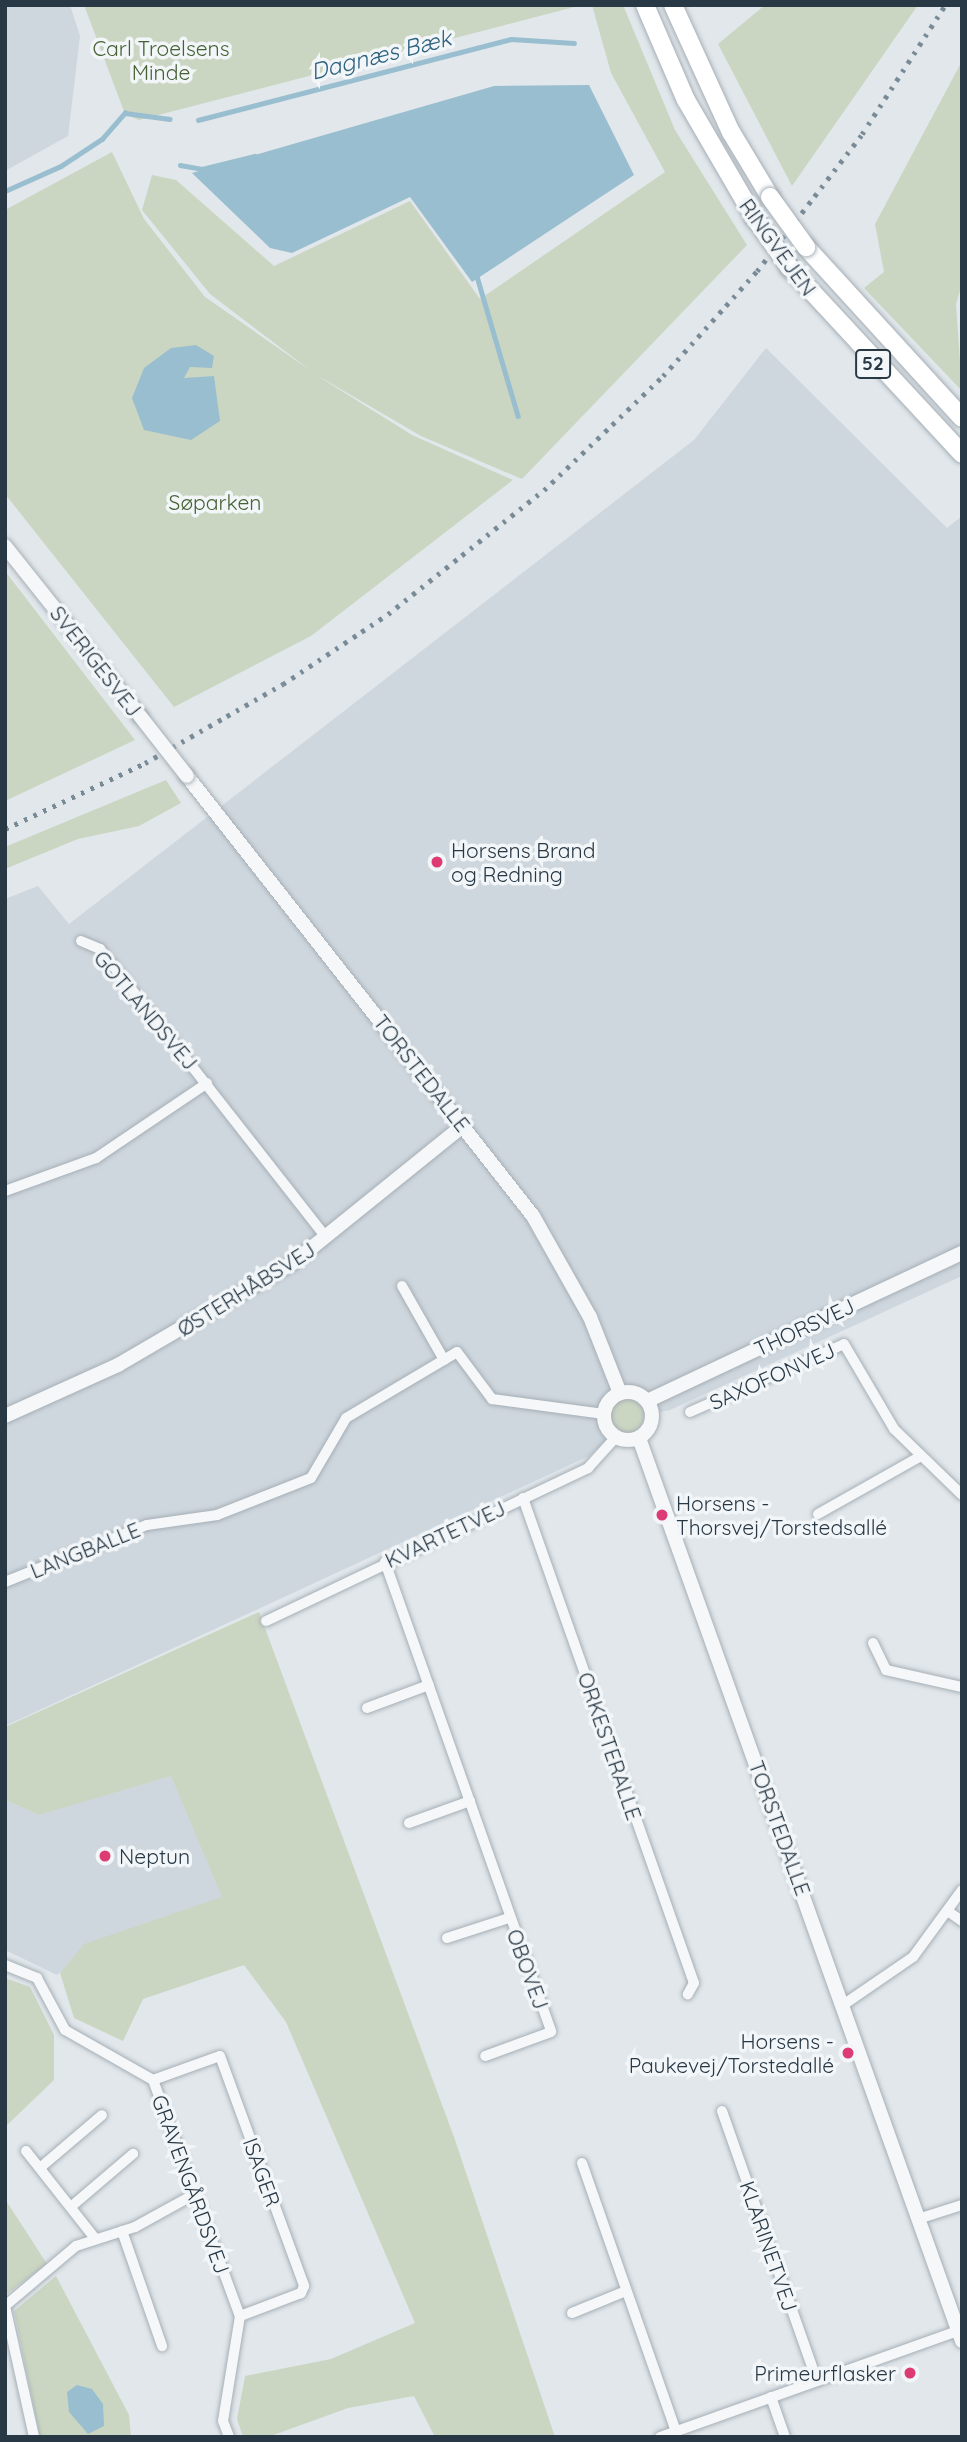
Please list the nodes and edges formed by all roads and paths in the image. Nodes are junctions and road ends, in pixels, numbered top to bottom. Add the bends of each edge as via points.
1 (645, 5) edge
2 (673, 5) edge
3 (962, 418) edge
4 (962, 454) edge
5 (5, 546) edge
6 (187, 776) joint
7 (81, 941) dead end
8 (207, 1083) junction
9 (464, 1125) junction
10 (5, 1191) edge
11 (327, 1238) junction
12 (962, 1253) edge
13 (402, 1286) dead end
14 (444, 1360) junction
15 (621, 1393) junction
16 (648, 1401) junction
17 (690, 1412) dead end
18 (604, 1414) junction
19 (5, 1416) edge
20 (616, 1437) junction
21 (639, 1438) junction
22 (921, 1457) junction
23 (962, 1495) edge
24 (523, 1498) junction
25 (818, 1514) dead end
26 (385, 1562) junction
27 (5, 1582) edge
28 (266, 1621) dead end
29 (873, 1643) dead end
30 (429, 1685) junction
31 (962, 1687) edge
32 (367, 1708) dead end
33 (470, 1801) junction
34 (409, 1823) dead end
35 (962, 1890) edge
36 (950, 1912) junction
37 (509, 1918) junction
38 (962, 1921) edge
39 (447, 1938) dead end
40 (5, 1965) edge
41 (688, 1994) dead end
42 (843, 2005) junction
43 (485, 2056) dead end
44 (153, 2080) junction
45 (722, 2111) dead end
46 (102, 2115) dead end
47 (26, 2151) dead end
48 (133, 2154) dead end
49 (582, 2164) dead end
50 (41, 2167) junction
51 (195, 2194) junction
52 (962, 2204) edge
53 (73, 2205) junction
54 (918, 2219) junction
55 (122, 2231) junction
56 (94, 2237) junction
57 (626, 2291) junction
58 (5, 2306) edge
59 (572, 2313) dead end
60 (240, 2316) junction
61 (960, 2336) edge
62 (162, 2346) dead end
63 (817, 2381) junction
64 (771, 2397) junction
65 (676, 2431) junction
66 (34, 2437) edge
67 (229, 2437) edge
68 (660, 2437) edge
69 (785, 2437) edge

1 - 4 main road, RINGVEJEN / 52, bridge via 686,100 754,217 790,268
2 - 3 main road, RINGVEJEN / 52, bridge via 725,121 770,197 806,247
5 - 6 street, SVERIGESVEJ, bridge
6 - 9 street, TORSTEDALLE
7 - 8 street, GOTLANDSVEJ via 100,949
8 - 10 street, GOTLANDSVEJ via 108,1151
8 - 11 street, GOTLANDSVEJ
9 - 11 street, ØSTERHÅBSVEJ
9 - 15 street, TORSTEDALLE via 557,1254
11 - 19 street, ØSTERHÅBSVEJ via 196,1324
12 - 16 street, THORSVEJ
13 - 14 street
14 - 18 street via 457,1352 492,1399
14 - 27 street, LANGBALLE via 346,1418 311,1478 217,1516 147,1525
15 - 16 street
15 - 18 street
16 - 21 street via 652,1421
17 - 22 street, SAXOFONVEJ via 844,1344 883,1415
18 - 20 street
20 - 21 street
20 - 24 street, KVARTETVEJ via 588,1468
21 - 42 street, TORSTEDALLE
22 - 23 street, SAXOFONVEJ
22 - 25 street
24 - 26 street, KVARTETVEJ
24 - 41 street, ORKESTERALLE via 694,1983
26 - 28 street, KVARTETVEJ
26 - 30 street, OBOVEJ
29 - 31 street via 886,1670
30 - 32 street
30 - 33 street, OBOVEJ
33 - 34 street
33 - 37 street, OBOVEJ
35 - 36 street
36 - 38 street
36 - 42 street via 913,1957
37 - 39 street, OBOVEJ
37 - 43 street, OBOVEJ via 551,2032
40 - 44 street, GRAVENGÅRDSVEJ via 37,1978 65,2030
42 - 54 street, TORSTEDALLE
44 - 51 street, GRAVENGÅRDSVEJ
44 - 60 street, ISAGER via 220,2056 304,2286 301,2293
45 - 63 street, KLARINETVEJ
46 - 50 street
47 - 50 street
48 - 53 street
49 - 57 street
50 - 53 street
51 - 55 street
51 - 60 street, GRAVENGÅRDSVEJ
52 - 54 street
53 - 56 street
54 - 61 street, TORSTEDALLE
55 - 56 street
55 - 62 street
56 - 58 street
57 - 59 street
57 - 65 street
58 - 66 street
60 - 67 street, GRAVENGÅRDSVEJ via 223,2421
61 - 63 street
63 - 64 street
64 - 65 street
64 - 69 street
65 - 68 street

